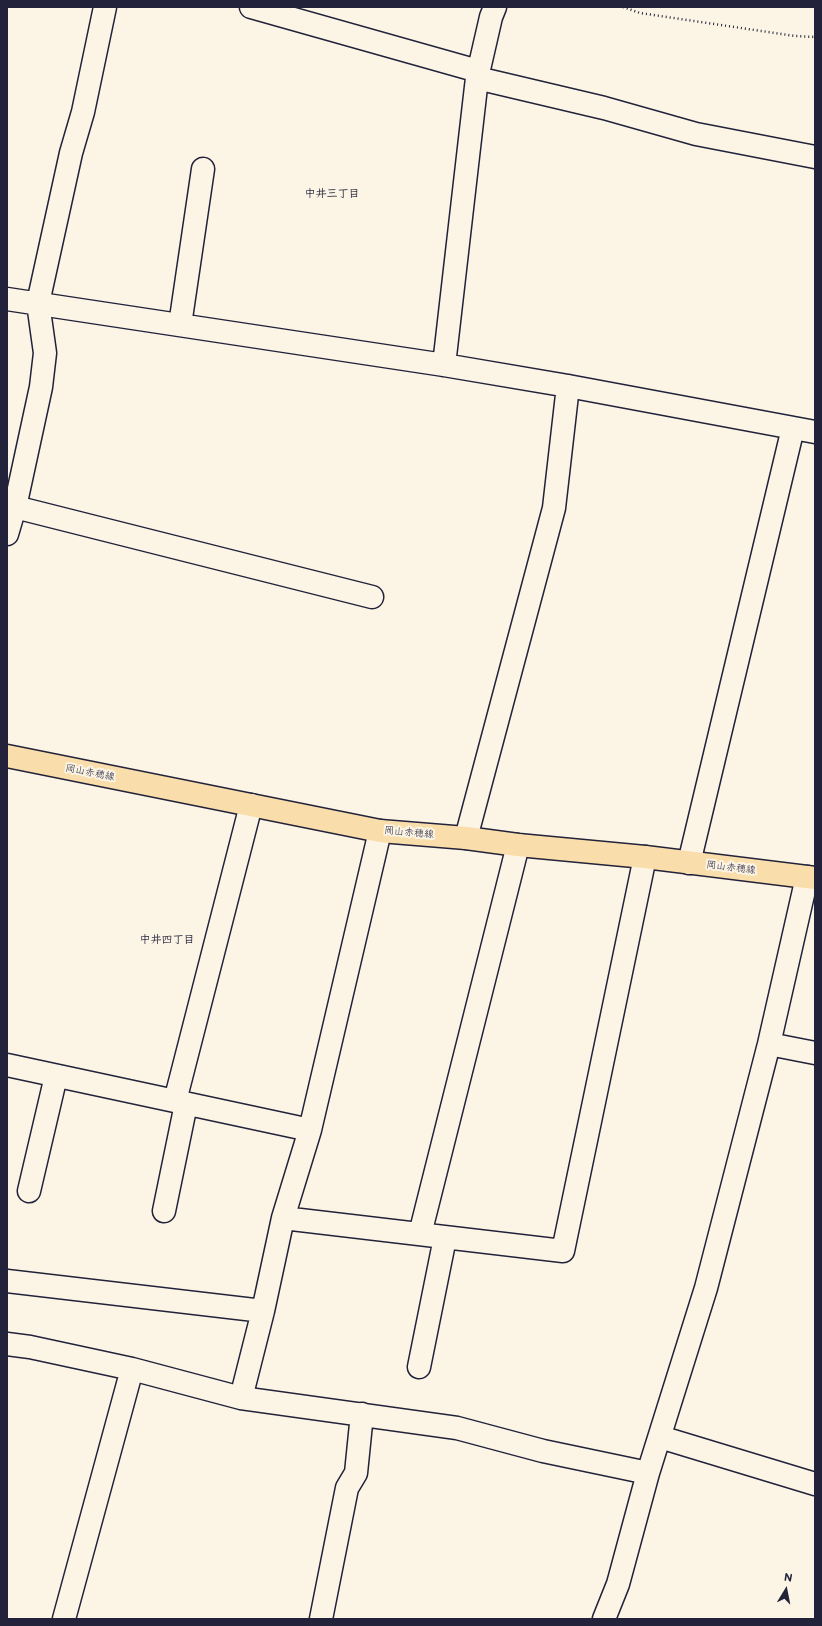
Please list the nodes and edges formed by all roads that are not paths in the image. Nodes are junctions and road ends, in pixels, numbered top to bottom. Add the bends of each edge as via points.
1 (105, 7) edge
2 (251, 7) edge
3 (495, 7) edge
4 (478, 74) junction
5 (815, 157) edge
6 (203, 169) dead end
7 (7, 299) edge
8 (38, 303) junction
9 (180, 325) junction
10 (444, 365) junction
11 (568, 386) junction
12 (793, 428) junction
13 (815, 432) edge
14 (15, 507) junction
15 (7, 534) edge
16 (372, 597) dead end
17 (7, 756) edge
18 (251, 805) junction
19 (380, 831) junction
20 (466, 838) junction
21 (518, 846) junction
22 (645, 857) junction
23 (689, 863) junction
24 (811, 878) edge
25 (769, 1044) junction
26 (815, 1053) edge
27 (7, 1066) edge
28 (56, 1076) junction
29 (181, 1103) junction
30 (310, 1130) junction
31 (29, 1191) dead end
32 (164, 1210) dead end
33 (283, 1218) junction
34 (420, 1234) junction
35 (445, 1238) junction
36 (7, 1281) edge
37 (264, 1311) junction
38 (7, 1344) edge
39 (418, 1367) dead end
40 (132, 1369) junction
41 (241, 1398) junction
42 (362, 1414) junction
43 (660, 1437) junction
44 (648, 1473) junction
45 (815, 1484) edge
46 (64, 1619) edge
47 (321, 1619) edge
48 (604, 1619) edge

1 - 8 street
2 - 4 street
3 - 4 street
4 - 5 street via 696,134
4 - 10 street
6 - 9 street
7 - 8 street
8 - 9 street
8 - 14 street via 45,353 41,387
9 - 10 street
10 - 11 street
11 - 12 street
11 - 20 street via 554,508
12 - 13 street
12 - 23 street
14 - 15 street
14 - 16 street
17 - 18 main road, 岡山赤穂線
18 - 19 main road, 岡山赤穂線
18 - 29 street
19 - 20 main road, 岡山赤穂線
19 - 30 street
20 - 21 main road, 岡山赤穂線
21 - 22 main road, 岡山赤穂線
21 - 34 street
22 - 23 main road, 岡山赤穂線
22 - 35 street via 563,1252
23 - 24 main road, 岡山赤穂線
24 - 25 street
25 - 26 street
25 - 43 street via 706,1288
27 - 28 street
28 - 29 street
28 - 31 street
29 - 30 street
29 - 32 street
30 - 33 street
33 - 34 street
33 - 37 street
34 - 35 street
35 - 39 street
36 - 37 street
37 - 41 street
38 - 40 street
40 - 41 street
40 - 46 street
41 - 42 street
42 - 44 street via 457,1428 543,1451
42 - 47 street via 356,1473 347,1488
43 - 44 street
43 - 45 street
44 - 48 street via 618,1584

